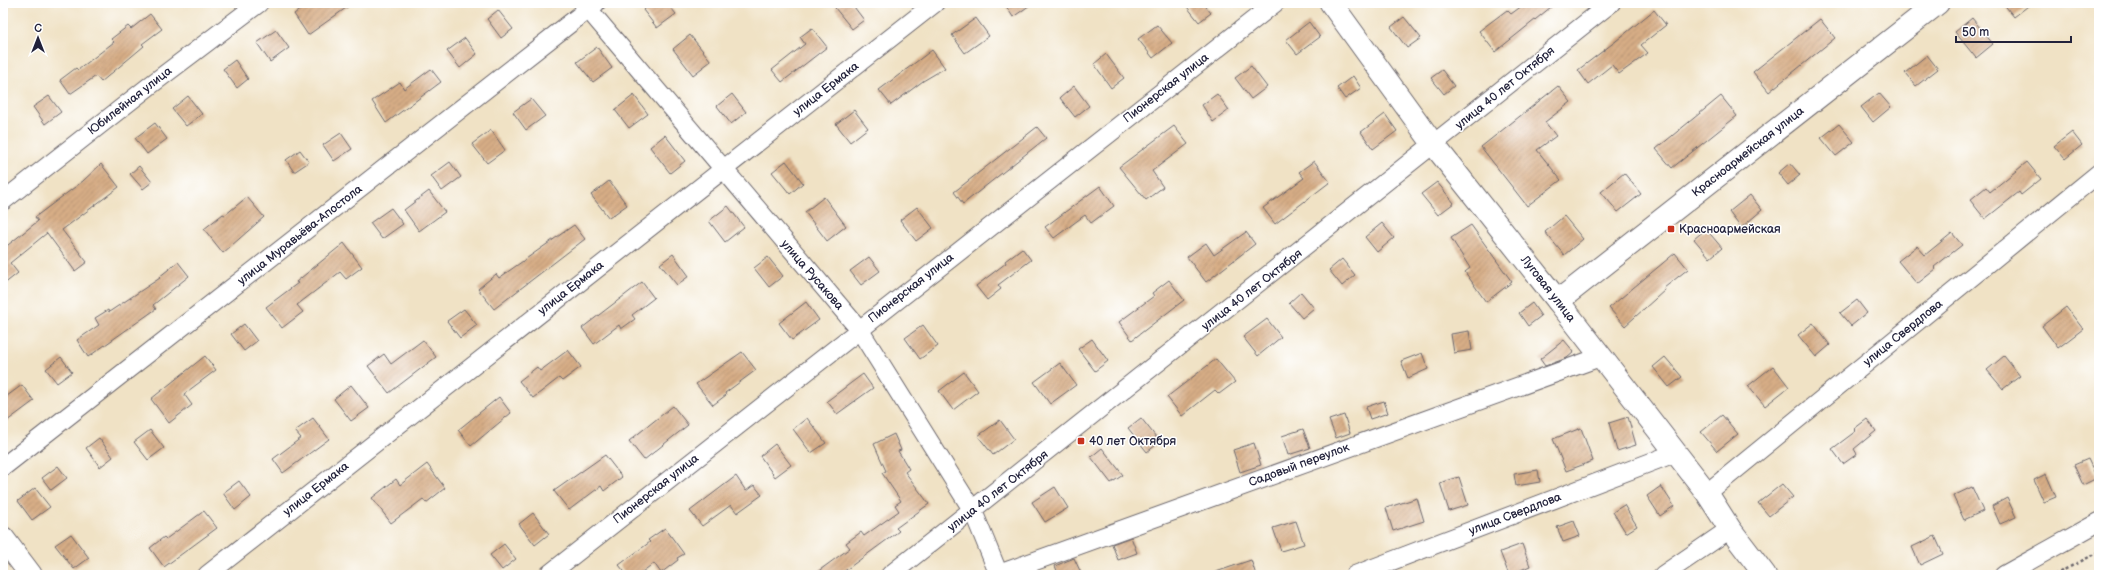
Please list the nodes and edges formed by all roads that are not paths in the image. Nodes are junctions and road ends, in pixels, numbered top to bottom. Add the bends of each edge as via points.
1 (259, 3) edge
2 (935, 3) edge
3 (1275, 3) edge
4 (1331, 3) edge
5 (1611, 3) edge
6 (1938, 3) edge
7 (589, 5) edge
8 (1434, 145) junction
9 (722, 169) junction
10 (2099, 173) edge
11 (3, 201) edge
12 (1558, 301) junction
13 (859, 329) junction
14 (1600, 357) junction
15 (1675, 453) junction
16 (3, 468) edge
17 (1707, 493) junction
18 (973, 511) junction
19 (2099, 522) edge
20 (1730, 529) junction
21 (3, 538) edge
22 (999, 574) edge
23 (31, 575) edge
24 (207, 575) edge
25 (548, 575) edge
26 (890, 575) edge
27 (1355, 575) edge
28 (1663, 575) edge
29 (1765, 575) edge
30 (2004, 575) edge

1 - 11 street, Юбилейная улица
2 - 9 street, улица Ермака
3 - 13 street, Пионерская улица
4 - 8 main road, Луговая улица
5 - 8 street, улица 40 лет Октября
6 - 12 main road, Красноармейская улица
7 - 9 street, улица Русакова
7 - 16 street, улица Муравьёва-Апостола
8 - 12 main road, Луговая улица
8 - 18 street, улица 40 лет Октября
9 - 13 street, улица Русакова
9 - 24 street, улица Ермака
10 - 17 street, улица Свердлова
12 - 14 main road, Луговая улица
13 - 18 street, улица Русакова
13 - 25 street, Пионерская улица
14 - 15 main road, Луговая улица
14 - 22 street, Садовый переулок
15 - 17 main road, Луговая улица
15 - 27 street, улица Свердлова
17 - 20 main road, Луговая улица
18 - 22 street, улица Русакова
18 - 26 street, улица 40 лет Октября
19 - 30 street
20 - 28 street
20 - 29 main road, Луговая улица
21 - 23 main road

